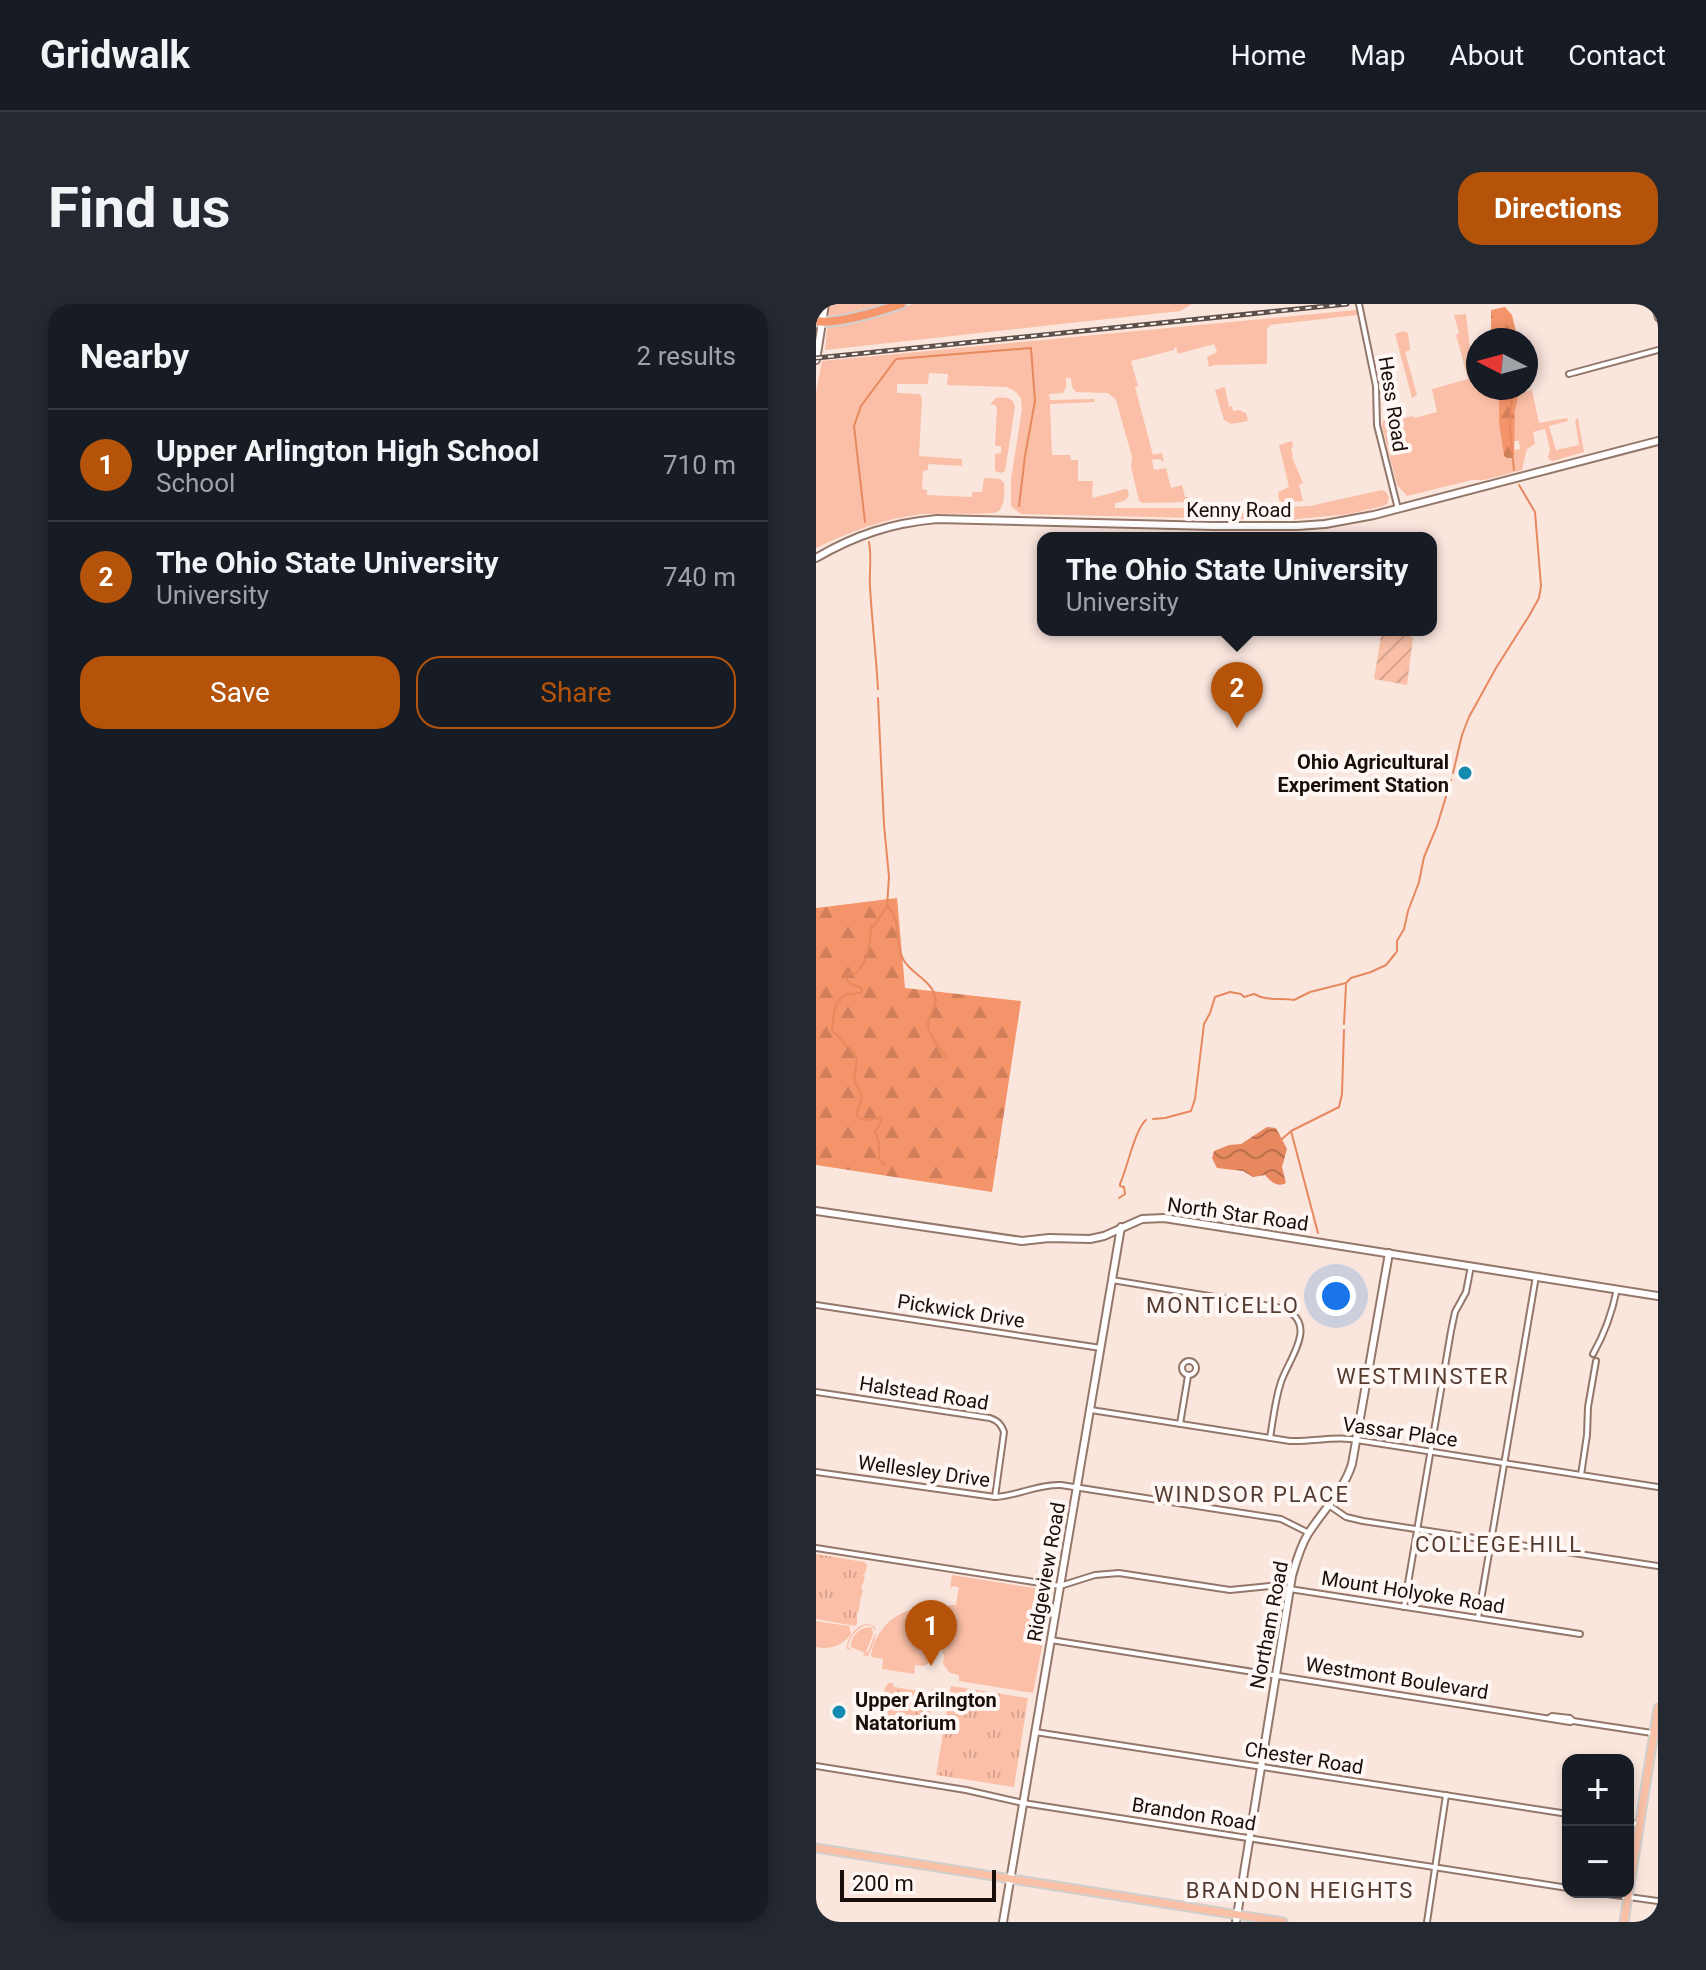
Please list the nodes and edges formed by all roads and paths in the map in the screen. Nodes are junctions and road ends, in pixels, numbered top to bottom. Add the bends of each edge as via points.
1 (825, 304) edge
2 (901, 304) edge
3 (1359, 304) edge
4 (1654, 304) edge
5 (1658, 318) edge
6 (819, 321) edge
7 (1658, 350) edge
8 (816, 360) edge
9 (1569, 374) dead end
10 (1658, 441) edge
11 (1398, 509) junction
12 (816, 558) edge
13 (816, 1211) edge
14 (1121, 1227) junction
15 (1389, 1253) junction
16 (1471, 1266) junction
17 (1536, 1276) junction
18 (1112, 1280) junction
19 (1617, 1289) junction
20 (1658, 1296) edge
21 (816, 1305) edge
22 (1101, 1348) junction
23 (1593, 1354) dead end
24 (1596, 1361) dead end
25 (1188, 1376) dead end
26 (816, 1392) edge
27 (1090, 1410) junction
28 (1180, 1424) junction
29 (1270, 1438) junction
30 (1357, 1441) junction
31 (1430, 1452) junction
32 (1504, 1463) junction
33 (816, 1472) edge
34 (1581, 1475) junction
35 (1077, 1487) junction
36 (1658, 1487) edge
37 (995, 1497) junction
38 (1330, 1506) junction
39 (1417, 1529) junction
40 (1309, 1533) junction
41 (1491, 1541) junction
42 (816, 1548) edge
43 (1658, 1566) edge
44 (1060, 1586) junction
45 (1289, 1589) junction
46 (1404, 1607) junction
47 (1478, 1618) junction
48 (1580, 1634) dead end
49 (1051, 1640) junction
50 (1275, 1676) junction
51 (1658, 1708) edge
52 (1035, 1732) junction
53 (1654, 1733) junction
54 (816, 1766) edge
55 (1259, 1767) junction
56 (1446, 1795) junction
57 (1023, 1803) junction
58 (1562, 1813) edge
59 (1634, 1824) edge
60 (1639, 1824) junction
61 (1250, 1839) junction
62 (816, 1848) edge
63 (1634, 1857) edge
64 (1435, 1868) junction
65 (1010, 1879) junction
66 (1562, 1887) edge
67 (1634, 1897) edge
68 (1628, 1898) edge
69 (1658, 1901) edge
70 (1236, 1918) edge
71 (1003, 1922) edge
72 (1283, 1922) edge
73 (1427, 1922) edge
74 (1624, 1922) edge

1 - 6 street
2 - 6 highway
3 - 11 street, Hess Road via 1376,386 1377,425
4 - 5 street
6 - 8 street
7 - 9 street
10 - 11 street, Kenny Road
11 - 12 street, Kenny Road via 1297,526 937,519 862,534
13 - 14 street, North Star Road via 1015,1241 1090,1239
14 - 15 street, North Star Road via 1164,1218
14 - 18 street, Ridgeview Road
15 - 16 street, North Star Road
15 - 30 street, Northam Road
16 - 17 street, North Star Road
16 - 31 street via 1453,1320
17 - 19 street, North Star Road
17 - 32 street
18 - 22 street, Ridgeview Road
18 - 29 street via 1292,1312 1301,1330 1280,1385
19 - 20 street, North Star Road
19 - 23 street
21 - 22 street, Pickwick Drive
22 - 27 street, Ridgeview Road
24 - 34 street
25 - 28 street
26 - 37 street, Halstead Road via 997,1420 1004,1432
27 - 28 street, Vassar Place
27 - 35 street, Ridgeview Road
28 - 29 street, Vassar Place
29 - 30 street, Vassar Place
30 - 31 street, Vassar Place
30 - 38 street, Northam Road via 1348,1475
31 - 32 street, Vassar Place
31 - 39 street
32 - 34 street, Vassar Place
32 - 41 street
33 - 37 street, Wellesley Drive
34 - 36 street, Vassar Place
35 - 37 street, Wellesley Drive via 1051,1484
35 - 40 street, Wellesley Drive via 1282,1519
35 - 44 street, Ridgeview Road
38 - 39 street via 1346,1517
38 - 40 street, Northam Road
39 - 41 street
39 - 46 street
40 - 45 street, Northam Road
41 - 43 street
41 - 47 street
42 - 44 street, Mount Holyoke Road
44 - 45 street, Mount Holyoke Road via 1119,1573 1230,1590
44 - 49 street, Ridgeview Road
45 - 46 street, Mount Holyoke Road
45 - 50 street, Northam Road
46 - 47 street, Mount Holyoke Road
47 - 48 street, Mount Holyoke Road
49 - 50 street, Westmont Boulevard
49 - 52 street, Ridgeview Road
50 - 53 street, Westmont Boulevard
50 - 55 street, Northam Road
51 - 53 main road
52 - 55 street, Chester Road
52 - 57 street, Ridgeview Road
53 - 60 main road
54 - 57 street, Brandon Road
55 - 56 street, Chester Road
55 - 61 street, Northam Road
56 - 58 street, Chester Road
56 - 64 street
57 - 61 street, Brandon Road
57 - 65 street, Ridgeview Road
59 - 60 street
60 - 63 main road
61 - 64 street, Brandon Road
61 - 70 street, Northam Road
62 - 65 main road
64 - 66 street, Brandon Road
64 - 73 street
65 - 70 main road
65 - 71 street, Ridgeview Road
67 - 69 street
68 - 74 main road
70 - 72 main road

